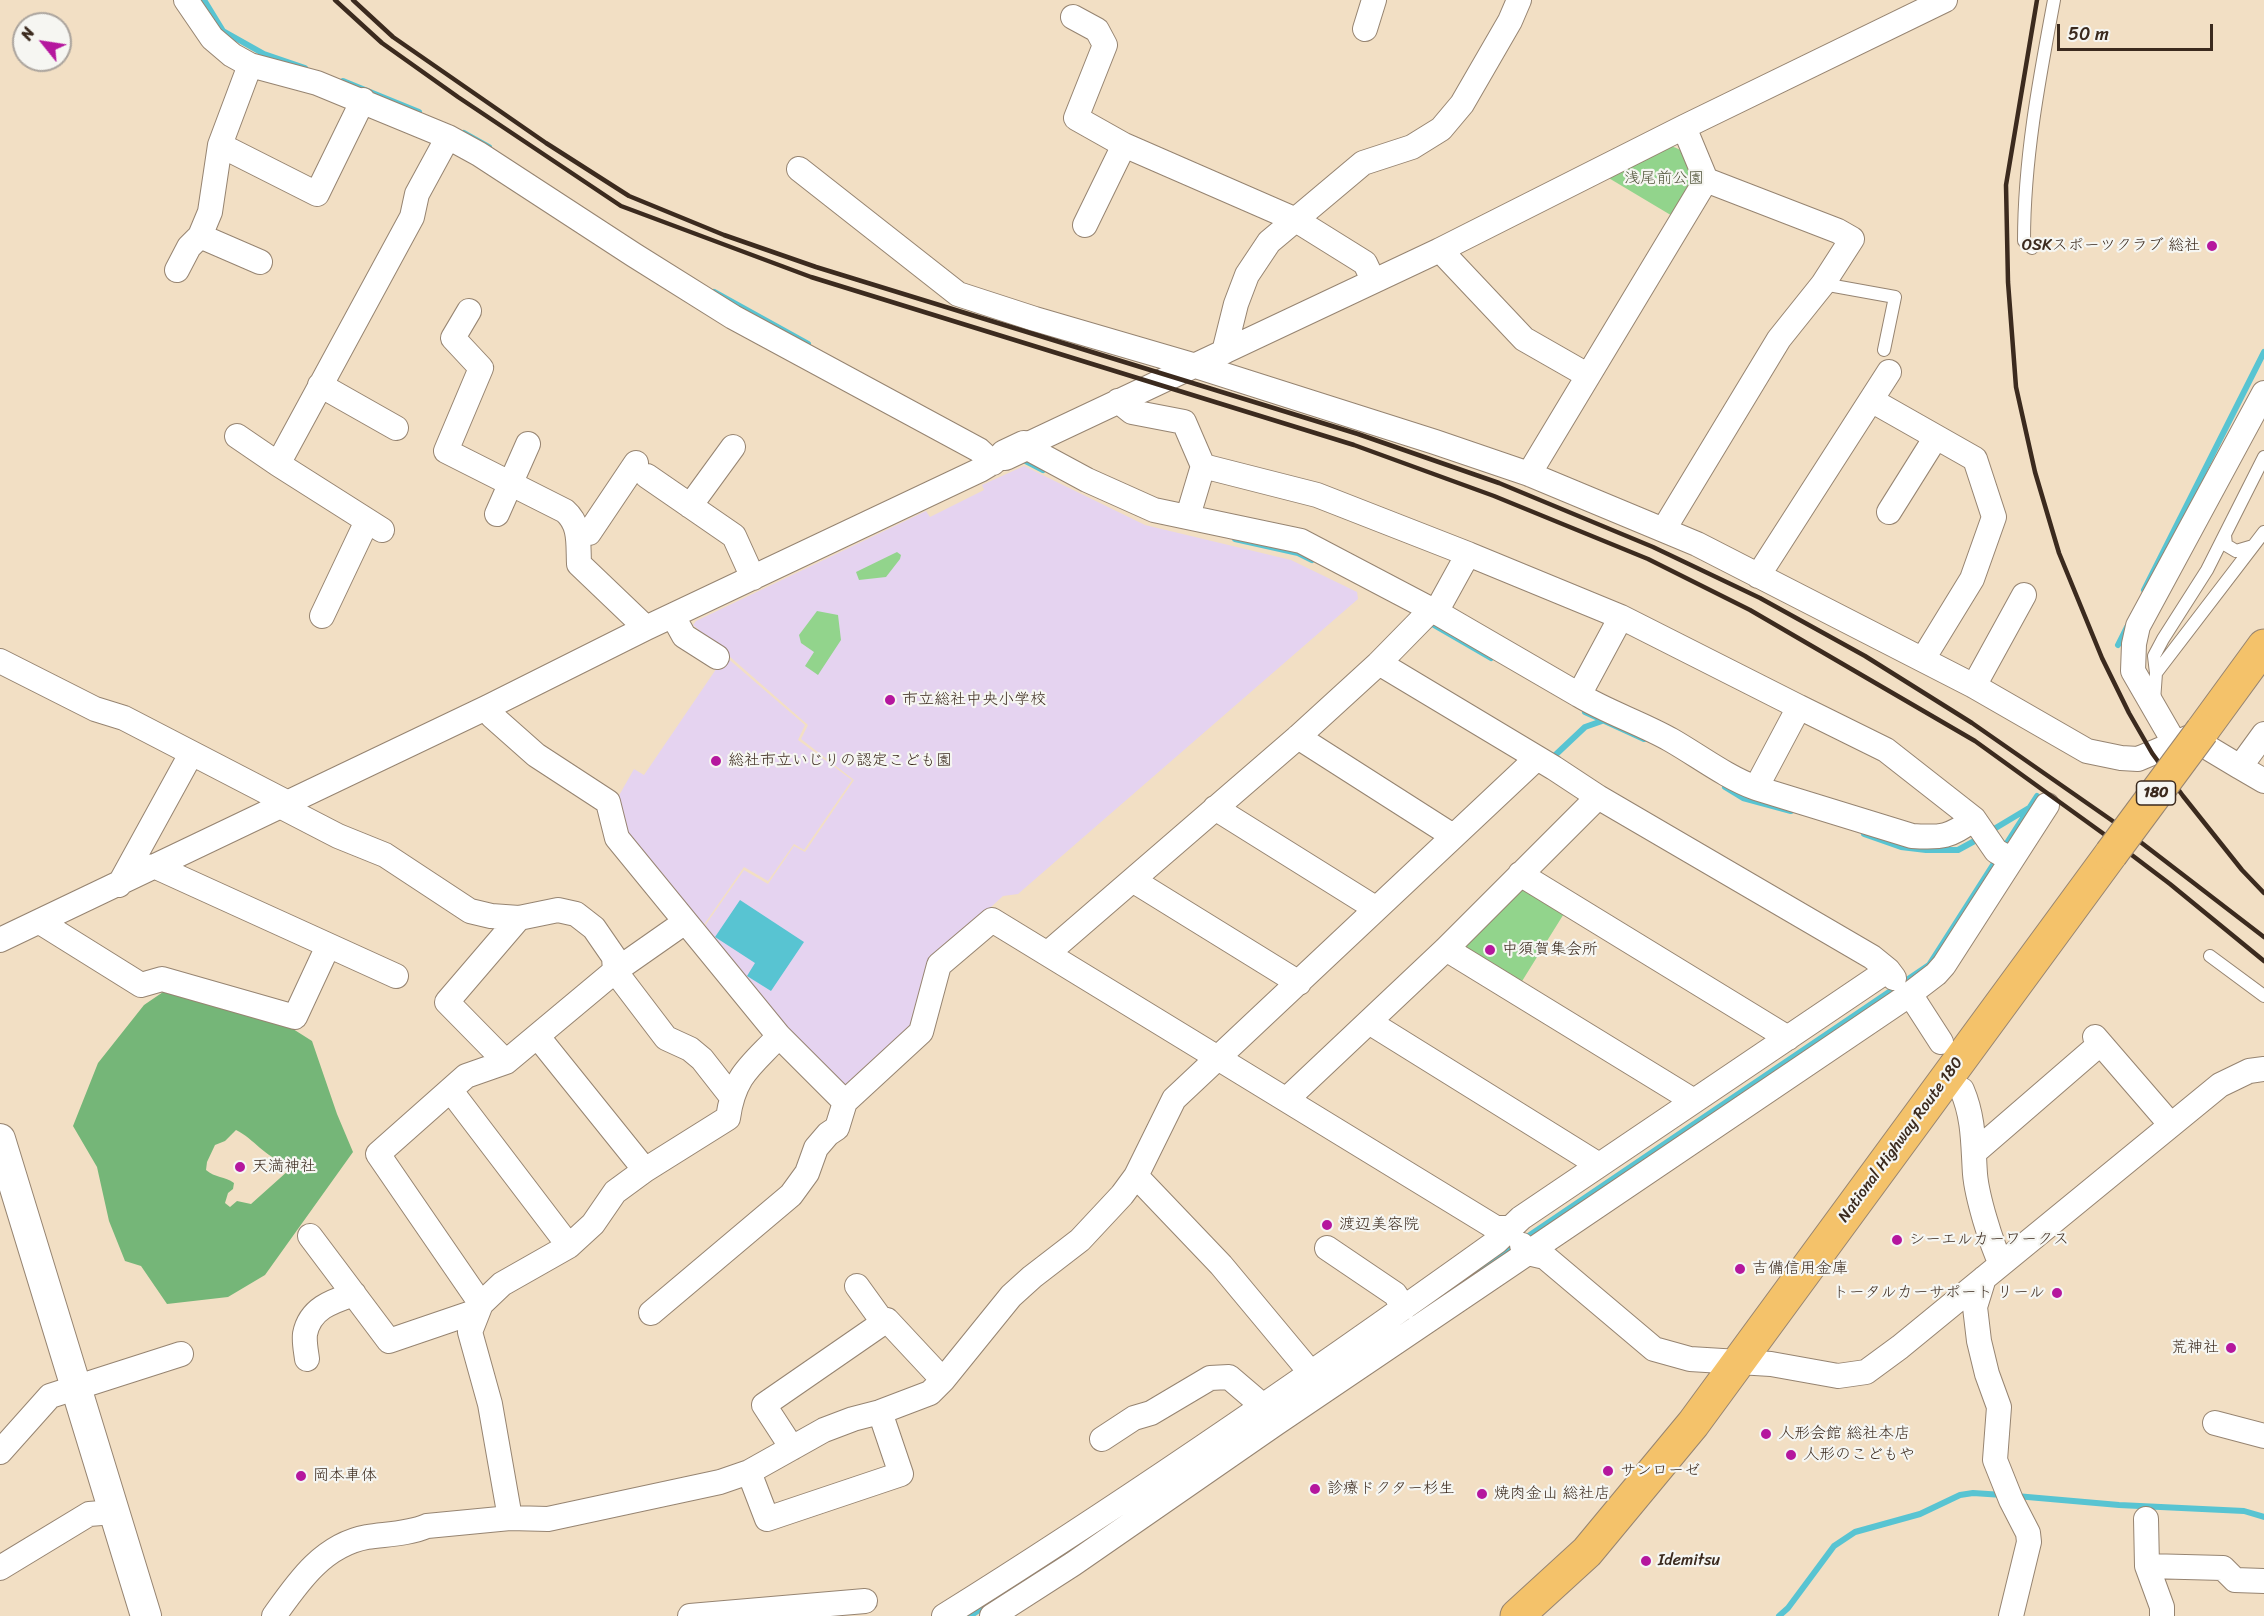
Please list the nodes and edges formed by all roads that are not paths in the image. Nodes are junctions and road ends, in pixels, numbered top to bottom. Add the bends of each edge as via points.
1 (186, 0) edge
2 (1374, 0) edge
3 (1519, 0) edge
4 (1945, 0) edge
5 (2054, 0) edge
6 (1073, 17) dead end
7 (1365, 29) dead end
8 (250, 65) junction
9 (363, 100) junction
10 (1684, 127) junction
11 (448, 137) junction
12 (220, 145) junction
13 (1124, 145) junction
14 (799, 169) dead end
15 (1706, 180) junction
16 (1296, 220) junction
17 (1085, 225) dead end
18 (200, 236) junction
19 (2032, 248) dead end
20 (1440, 250) junction
21 (260, 262) dead end
22 (177, 270) dead end
23 (1373, 280) junction
24 (1823, 284) junction
25 (469, 310) dead end
26 (1224, 352) junction
27 (1887, 361) joint
28 (1196, 366) junction
29 (1587, 375) junction
30 (320, 386) junction
31 (2264, 393) edge
32 (1870, 400) junction
33 (1118, 401) junction
34 (396, 428) dead end
35 (237, 436) dead end
36 (1936, 437) junction
37 (528, 444) dead end
38 (733, 447) dead end
39 (1010, 453) junction
40 (2264, 458) edge
41 (278, 464) junction
42 (1203, 466) junction
43 (1529, 474) junction
44 (511, 483) junction
45 (690, 506) junction
46 (1889, 512) dead end
47 (497, 514) dead end
48 (1188, 516) junction
49 (1664, 529) junction
50 (2264, 532) edge
51 (578, 535) junction
52 (2225, 536) junction
53 (2253, 546) junction
54 (1468, 554) junction
55 (1758, 576) junction
56 (753, 578) junction
57 (2024, 595) dead end
58 (1429, 615) junction
59 (322, 616) dead end
60 (673, 616) junction
61 (1621, 617) junction
62 (646, 628) junction
63 (2264, 646) edge
64 (717, 657) dead end
65 (1923, 659) junction
66 (0, 661) edge
67 (1379, 663) junction
68 (2156, 673) junction
69 (1974, 686) junction
70 (1579, 695) junction
71 (488, 707) junction
72 (1799, 707) junction
73 (2154, 707) junction
74 (2264, 734) edge
75 (1298, 737) junction
76 (2188, 737) junction
77 (191, 754) junction
78 (1546, 763) junction
79 (2240, 767) junction
80 (2264, 781) edge
81 (1756, 788) junction
82 (1598, 797) junction
83 (284, 804) junction
84 (2047, 805) dead end
85 (1215, 808) junction
86 (1453, 836) junction
87 (1992, 843) junction
88 (154, 866) junction
89 (1520, 874) junction
90 (1134, 881) junction
91 (119, 885) junction
92 (1376, 908) junction
93 (519, 918) junction
94 (40, 922) junction
95 (685, 922) junction
96 (0, 940) edge
97 (328, 946) junction
98 (1446, 949) junction
99 (1048, 953) junction
100 (2210, 956) dead end
101 (615, 971) junction
102 (396, 976) dead end
103 (1897, 981) junction
104 (1299, 983) junction
105 (2264, 996) edge
106 (1369, 1022) junction
107 (779, 1036) junction
108 (538, 1037) junction
109 (1788, 1038) junction
110 (1941, 1042) dead end
111 (506, 1062) junction
112 (1225, 1063) junction
113 (2264, 1069) edge
114 (1962, 1090) dead end
115 (451, 1091) junction
116 (731, 1096) junction
117 (1287, 1100) junction
118 (1694, 1101) junction
119 (845, 1102) junction
120 (2171, 1125) junction
121 (0, 1139) edge
122 (1975, 1152) junction
123 (1599, 1165) junction
124 (645, 1170) junction
125 (1136, 1176) junction
126 (310, 1236) dead end
127 (1520, 1242) junction
128 (569, 1246) junction
129 (1327, 1248) dead end
130 (1992, 1271) junction
131 (857, 1286) dead end
132 (354, 1294) junction
133 (479, 1307) junction
134 (1404, 1308) junction
135 (651, 1313) dead end
136 (884, 1322) junction
137 (181, 1354) dead end
138 (307, 1359) dead end
139 (1738, 1363) junction
140 (1311, 1373) junction
141 (943, 1380) junction
142 (75, 1387) junction
143 (1263, 1406) junction
144 (880, 1413) junction
145 (2215, 1423) dead end
146 (2264, 1436) edge
147 (1102, 1439) dead end
148 (792, 1448) junction
149 (0, 1452) edge
150 (748, 1472) junction
151 (114, 1512) junction
152 (510, 1518) junction
153 (2146, 1519) dead end
154 (2148, 1566) junction
155 (0, 1568) edge
156 (2264, 1581) edge
157 (865, 1601) dead end
158 (146, 1616) edge
159 (274, 1616) edge
160 (690, 1616) edge
161 (944, 1616) edge
162 (992, 1616) edge
163 (1517, 1616) edge
164 (2011, 1616) edge
165 (2162, 1616) edge

1 - 8 street via 212,38
2 - 7 street
3 - 16 street via 1462,104 1441,129 1412,147 1363,163
4 - 10 street
5 - 19 lane via 2030,134 2024,241
6 - 13 street via 1097,30 1106,45 1076,118
8 - 9 street
8 - 12 street
9 - 11 street
9 - 12 street via 317,194
10 - 15 street
10 - 20 street
11 - 30 street via 417,194 412,217
11 - 39 street via 733,316 979,450
12 - 18 street via 210,212
13 - 16 street
13 - 17 street
14 - 28 street via 958,294
15 - 24 street via 1852,239
15 - 29 street
16 - 23 street via 1365,263
16 - 26 street via 1269,242 1247,275
18 - 21 street
18 - 22 street
20 - 23 street
20 - 29 street via 1524,339
23 - 26 street
24 - 27 lane via 1895,297
24 - 49 street via 1779,339
25 - 44 street via 453,338 481,368 446,451
26 - 28 street
27 - 32 street
28 - 33 street
28 - 43 street
29 - 43 street
30 - 34 street
30 - 41 street
31 - 73 street via 2138,626 2133,671
32 - 36 street
32 - 55 street
33 - 39 street
33 - 42 street via 1132,412 1184,422
35 - 41 street
36 - 46 street
36 - 65 street via 1975,459 1994,517 1972,579
37 - 44 street
38 - 45 street
39 - 48 street via 1087,480 1154,510
39 - 56 street
40 - 52 lane
41 - 59 street via 374,525
42 - 48 street
42 - 54 street via 1317,495
43 - 49 street
44 - 47 street
44 - 51 street via 565,511 574,520
45 - 51 street via 641,470 589,533
45 - 56 street via 734,536
48 - 58 street via 1301,541
49 - 55 street
50 - 53 lane
51 - 62 street via 579,564
52 - 53 lane via 2226,545 2236,551
52 - 68 lane via 2154,656
53 - 68 lane
54 - 58 street
54 - 61 street
55 - 65 street
56 - 60 street
57 - 69 street
58 - 67 street
58 - 70 street
60 - 62 street
60 - 64 street via 684,636
61 - 70 street
61 - 72 street
62 - 71 street
63 - 76 highway, National Highway Route 180 / 180
65 - 69 street
66 - 77 street via 95,709 124,718
67 - 75 street
67 - 78 street
68 - 73 lane
69 - 76 street via 2087,751 2138,759
70 - 81 street via 1631,732 1669,739
71 - 83 street
71 - 95 street via 492,716 536,755 608,802 617,838
72 - 81 street
72 - 87 street via 1886,750
73 - 76 street
74 - 79 street
75 - 85 street
75 - 86 street
76 - 79 street
76 - 139 highway, National Highway Route 180 / 180, bridge via 2110,854
77 - 83 street
77 - 91 street
78 - 82 street
78 - 86 street
79 - 80 street
81 - 87 street via 1912,836 1955,833
82 - 89 street
82 - 103 street via 1872,957
83 - 88 street
83 - 93 street via 338,836 385,855 470,911
84 - 87 street
85 - 90 street
85 - 92 street
86 - 92 street
87 - 103 street via 1944,965 1936,974
88 - 91 street
88 - 97 street
89 - 98 street
89 - 109 street
90 - 99 street
90 - 104 street
91 - 94 street
92 - 104 street
93 - 101 street via 558,910 576,914 594,928 614,957
93 - 111 street via 447,1002
94 - 96 street
94 - 97 street via 141,984 162,979 295,1017
95 - 101 street
95 - 107 street
97 - 102 street
98 - 106 street
98 - 118 street
99 - 112 street
99 - 119 street via 992,920 939,965 921,1032
100 - 105 lane
101 - 108 street
101 - 116 street via 666,1038 702,1059
103 - 109 street
103 - 110 street
103 - 127 street
104 - 112 street
106 - 117 street
106 - 123 street
107 - 116 street via 740,1077
107 - 119 street
108 - 111 street
108 - 124 street
109 - 118 street
111 - 115 street via 466,1076
112 - 117 street
112 - 125 street via 1174,1099
113 - 120 street via 2249,1071 2220,1085
114 - 122 street via 1970,1109
115 - 128 street
115 - 133 street via 378,1154
116 - 124 street via 728,1118
117 - 127 street
118 - 123 street
119 - 135 street via 837,1128 816,1148 807,1173 791,1195
120 - 122 street via 2094,1044
120 - 130 street
121 - 142 street
122 - 130 street via 1975,1176 1994,1249
123 - 127 street via 1521,1218
124 - 128 street via 615,1192 593,1224
125 - 140 street via 1221,1265
125 - 141 street via 1080,1240 1011,1296
126 - 132 street
127 - 134 street via 1496,1242
127 - 139 street via 1545,1257 1654,1349 1690,1359
127 - 162 street via 1073,1564
128 - 133 street via 502,1284
129 - 134 street via 1395,1294
130 - 139 street via 1866,1372 1838,1376 1771,1364
130 - 164 street via 1975,1307 1987,1374 1999,1407 1995,1460 2029,1542
131 - 136 street
132 - 133 street via 389,1341
132 - 138 street via 320,1308 311,1320 305,1335
133 - 152 street via 470,1332 490,1404
134 - 140 street
136 - 141 street
136 - 148 street via 764,1405
137 - 142 street
139 - 163 highway, National Highway Route 180 / 180 via 1673,1450 1587,1552
140 - 143 street
141 - 144 street via 930,1393
142 - 149 street via 50,1396
142 - 151 street
143 - 147 street via 1229,1377 1210,1378
143 - 161 street via 1068,1539
144 - 148 street via 824,1430
144 - 150 street via 901,1474 766,1520
145 - 146 street
148 - 150 street
150 - 152 street via 720,1482 548,1519
151 - 155 street via 89,1514
151 - 158 street
152 - 159 street via 427,1526 337,1547 302,1577
153 - 154 street
154 - 156 street via 2223,1568 2235,1580
154 - 165 street
157 - 160 street

